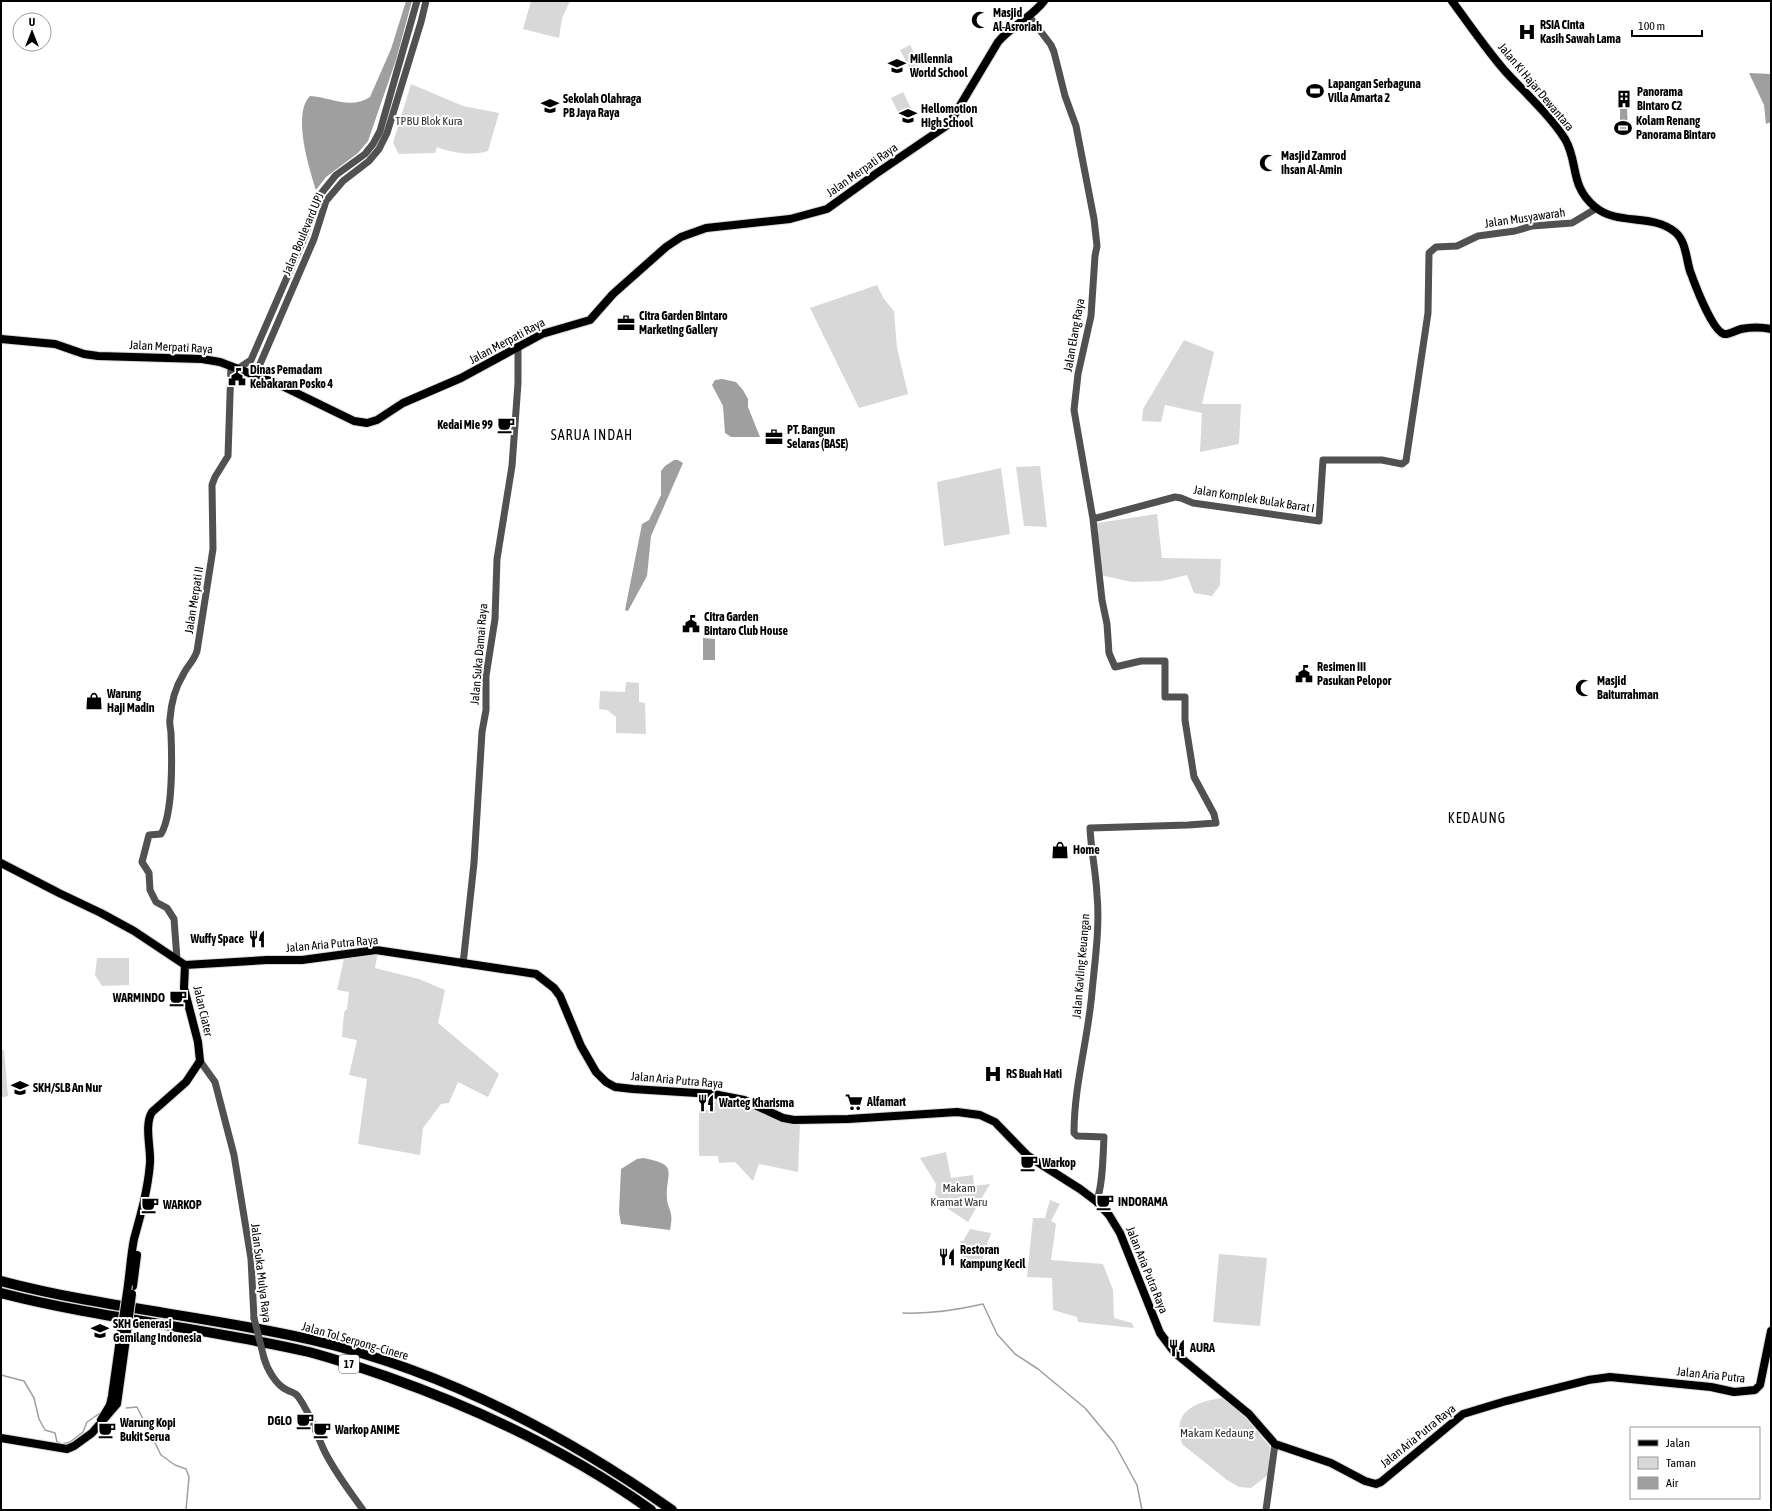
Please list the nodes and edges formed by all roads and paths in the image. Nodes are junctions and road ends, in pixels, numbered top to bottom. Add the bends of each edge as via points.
1 (417, 1) edge
2 (426, 1) edge
3 (1044, 1) edge
4 (1452, 1) edge
5 (1029, 16) junction
6 (1597, 208) junction
7 (1771, 329) edge
8 (1, 339) edge
9 (518, 346) junction
10 (252, 360) junction
11 (260, 364) junction
12 (235, 367) junction
13 (261, 377) junction
14 (1093, 519) junction
15 (1319, 521) joint
16 (1216, 823) joint
17 (1, 863) edge
18 (177, 959) junction
19 (463, 964) junction
20 (185, 965) junction
21 (200, 1061) junction
22 (1096, 1201) junction
23 (1, 1280) edge
24 (1, 1293) edge
25 (1771, 1330) edge
26 (1604, 1377) joint
27 (1, 1438) edge
28 (1275, 1444) junction
29 (363, 1510) edge
30 (651, 1510) edge
31 (672, 1510) edge
32 (1266, 1510) edge

1 - 10 street, Jalan Boulevard UPJ via 380,131 365,154 336,175 319,196 305,236
2 - 11 street, Jalan Boulevard UPJ via 387,133 370,161 343,181 326,200 314,239
3 - 5 main road, Jalan Merpati Raya
4 - 6 main road, Jalan Ki Hajar Dewantara via 1500,65 1558,129 1570,150 1578,184 1587,200
5 - 9 main road, Jalan Merpati Raya via 1007,31 998,42 949,124 877,173 840,202 827,209 790,219 706,228 680,237 612,294 590,320 554,329
5 - 14 street, Jalan Elang Raya via 1054,52 1076,126 1094,219 1097,246 1090,316 1074,398
6 - 7 main road, Jalan Ki Hajar Dewantara via 1612,216 1659,223 1675,232 1682,241 1695,282 1718,331 1727,334 1742,329
6 - 15 street, Jalan Musyawarah via 1572,223 1532,226 1478,236 1457,246 1436,247 1431,250 1428,313 1406,461 1402,464 1382,460 1323,460
8 - 12 main road, Jalan Merpati Raya via 56,344 98,356 209,359
9 - 13 main road, Jalan Merpati Raya via 461,378 416,396 377,420 367,423 354,421
9 - 19 street, Jalan Suka Damai Raya via 512,466 497,559 495,619 486,676 486,710 482,732 474,863
10 - 11 street
10 - 12 street
11 - 13 street, Jalan Boulevard UPJ
12 - 13 main road, Jalan Merpati Raya
12 - 18 street, Jalan Merpati II via 228,456 212,485 212,549 197,652 178,685 170,715 170,799 165,825 161,834 149,835 142,862 149,873 150,890 156,902 167,908 174,919
14 - 15 street, Jalan Komplek Bulak Barat I via 1175,497 1193,503
14 - 16 street, Jalan Elang Raya via 1109,653 1115,667 1141,661 1165,661 1165,697 1185,697 1185,720 1194,777 1214,814
16 - 22 street, Jalan Kavling Keuangan via 1090,828 1097,895 1096,940 1092,994 1076,1086 1074,1133 1078,1136 1104,1137 1102,1172
17 - 18 main road via 134,931
18 - 20 main road
19 - 20 main road, Jalan Aria Putra Raya via 376,950 302,960
19 - 22 main road, Jalan Aria Putra Raya via 510,969 542,976 560,996 588,1060 596,1072 613,1086 713,1094 744,1100 782,1118 801,1121 948,1113 980,1115 995,1122 1028,1156
20 - 21 main road, Jalan Ciater via 184,988 198,1042
21 - 27 main road, bridge via 186,1082 148,1118 150,1163 138,1227 136,1269 123,1339 117,1404 92,1433 70,1449
21 - 29 street, Jalan Suka Mulya Raya, bridge via 214,1082 234,1155 251,1259 254,1318 266,1365 286,1390 297,1394 309,1412 327,1456
22 - 28 main road, Jalan Aria Putra Raya via 1120,1233 1165,1342 1197,1373 1249,1414
23 - 31 highway, Jalan Tol Serpong–Cinere / 17 via 75,1297 313,1340 419,1373 522,1419 576,1448
24 - 30 highway, Jalan Tol Serpong–Cinere / 17 via 72,1310 310,1352 360,1368 447,1399 516,1429 571,1458
25 - 26 main road, Jalan Aria Putra via 1760,1385 1754,1390 1734,1392 1711,1387
26 - 28 main road, Jalan Aria Putra Raya via 1506,1400 1463,1414 1376,1484 1365,1482 1331,1463
28 - 32 street

